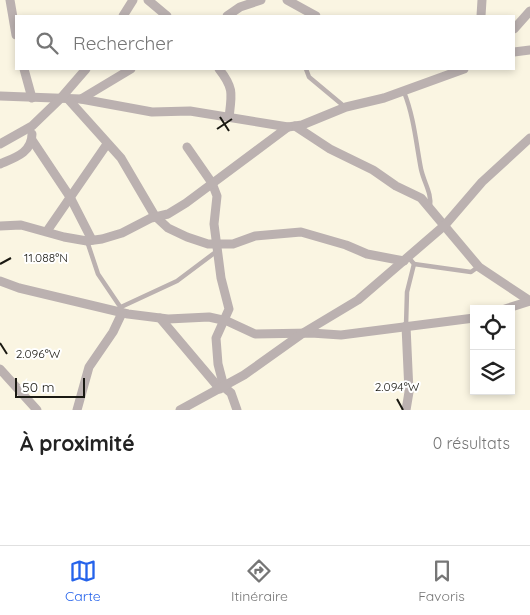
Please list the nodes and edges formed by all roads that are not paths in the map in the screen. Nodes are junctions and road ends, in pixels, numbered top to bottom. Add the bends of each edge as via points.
1 (10, 0) edge
2 (133, 0) edge
3 (148, 0) edge
4 (261, 0) edge
5 (287, 0) edge
6 (482, 0) edge
7 (530, 11) edge
8 (300, 12) edge
9 (124, 15) edge
10 (166, 15) edge
11 (228, 15) edge
12 (481, 15) edge
13 (515, 28) edge
14 (15, 29) edge
15 (530, 50) edge
16 (515, 52) edge
17 (24, 70) edge
18 (85, 70) edge
19 (129, 70) edge
20 (220, 70) edge
21 (306, 70) edge
22 (460, 70) edge
23 (404, 92) junction
24 (0, 96) edge
25 (32, 98) junction
26 (64, 99) junction
27 (81, 99) junction
28 (346, 108) junction
29 (229, 117) junction
30 (32, 126) junction
31 (292, 127) junction
32 (530, 138) edge
33 (32, 140) junction
34 (0, 144) edge
35 (107, 144) junction
36 (187, 147) dead end
37 (0, 164) edge
38 (212, 183) junction
39 (70, 196) junction
40 (430, 209) junction
41 (155, 216) junction
42 (444, 225) junction
43 (0, 226) edge
44 (47, 231) junction
45 (90, 240) junction
46 (216, 247) junction
47 (409, 261) junction
48 (479, 267) junction
49 (0, 281) edge
50 (12, 285) junction
51 (0, 289) edge
52 (530, 301) edge
53 (515, 306) edge
54 (122, 310) junction
55 (160, 318) junction
56 (470, 318) edge
57 (223, 320) junction
58 (406, 326) junction
59 (303, 333) junction
60 (0, 369) edge
61 (222, 388) junction
62 (37, 410) edge
63 (77, 410) edge
64 (180, 410) edge
65 (237, 410) edge
66 (406, 410) edge

1 - 14 street
2 - 9 street
3 - 10 street
4 - 11 street
5 - 8 street
6 - 12 street
7 - 13 street
15 - 16 street
17 - 25 street
18 - 26 street
19 - 27 street
20 - 29 street via 232,91
21 - 28 lane via 309,77
22 - 23 street
23 - 28 street
23 - 40 lane via 413,116 422,172 432,197
24 - 25 street
25 - 26 street
26 - 27 street
26 - 30 street
26 - 35 street
27 - 29 street via 152,112
28 - 31 street
29 - 31 street
30 - 33 street
30 - 34 street
31 - 38 street
31 - 40 street via 421,198
32 - 42 street via 482,182
33 - 37 street via 23,154
33 - 39 street
35 - 39 street
35 - 41 street via 121,158
36 - 38 street
38 - 41 street via 168,214
38 - 46 street via 217,196
39 - 44 street
39 - 45 street
40 - 42 street
41 - 45 street via 122,233
41 - 46 street via 168,228
42 - 47 street
42 - 48 street
43 - 44 street via 22,225
44 - 45 street
45 - 54 lane via 98,274
46 - 47 street via 255,236 301,232 367,254
46 - 54 lane via 177,282
46 - 57 street via 229,309
47 - 48 lane via 471,272
47 - 58 lane
47 - 59 street via 344,310
48 - 52 street
49 - 50 street
50 - 51 street
50 - 54 street
52 - 53 street
54 - 55 street
54 - 63 street via 113,332 89,367
55 - 57 street via 209,316
55 - 61 street
56 - 58 street
57 - 59 street via 255,334
57 - 61 street via 216,338
58 - 59 street via 341,335
58 - 66 street via 409,392
59 - 61 street
60 - 62 street
61 - 64 street
61 - 65 street via 231,393

